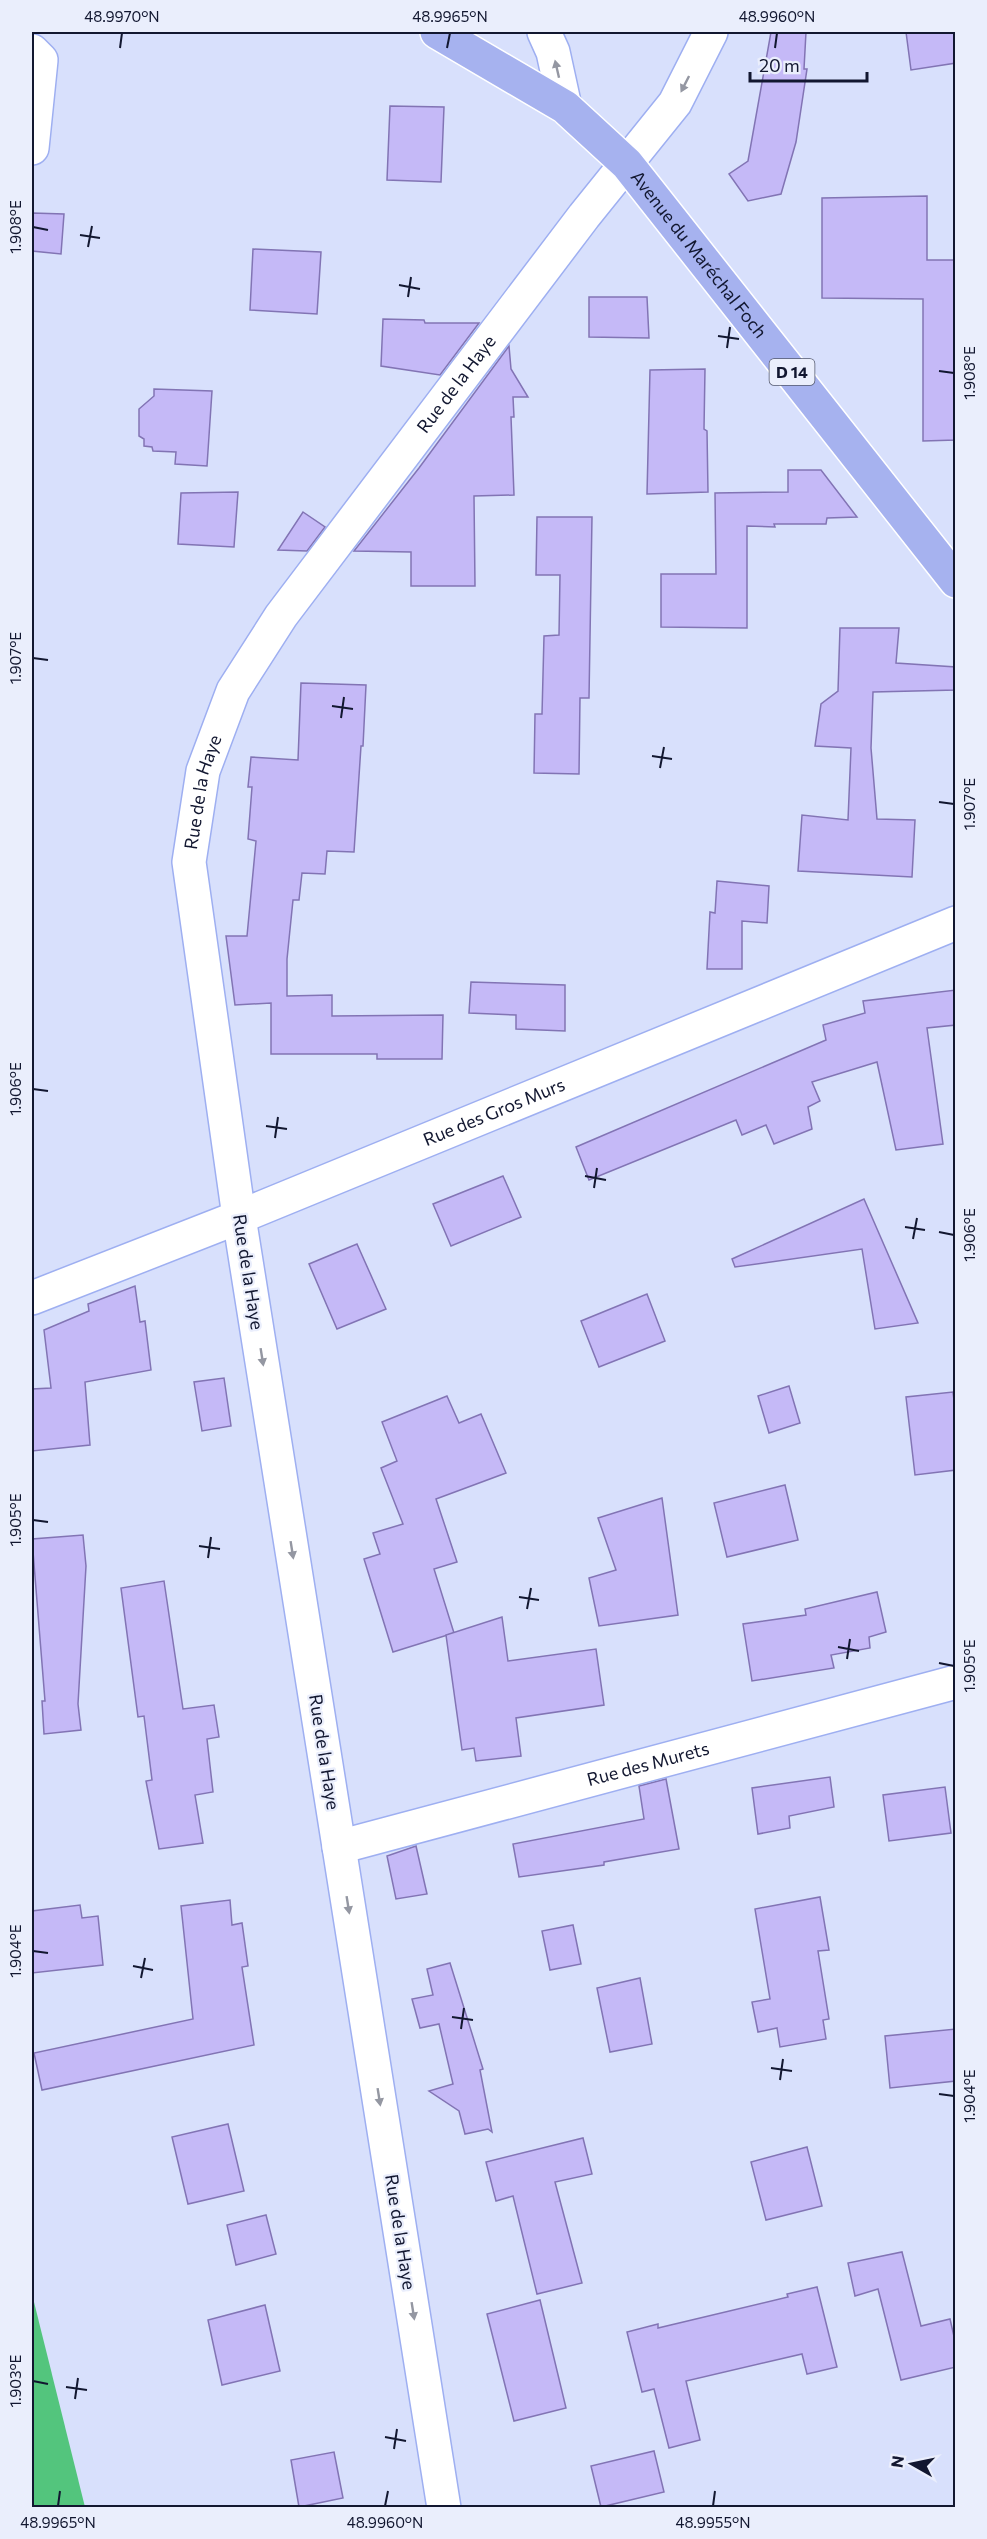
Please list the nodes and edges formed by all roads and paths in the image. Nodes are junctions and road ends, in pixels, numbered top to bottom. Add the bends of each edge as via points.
1 (437, 32) edge
2 (544, 32) edge
3 (711, 32) edge
4 (32, 51) edge
5 (566, 107) junction
6 (32, 148) edge
7 (627, 164) junction
8 (956, 580) edge
9 (956, 923) edge
10 (239, 1217) junction
11 (32, 1299) edge
12 (956, 1682) edge
13 (339, 1847) junction
14 (444, 2508) edge

1 - 5 main road, Avenue du Maréchal Foch / D 14
5 -> 2 street via 553,52
3 -> 7 street, Rue de la Haye via 675,103
4 - 6 street via 41,60
5 - 7 main road, Avenue du Maréchal Foch / D 14
7 - 8 main road, Avenue du Maréchal Foch / D 14
7 - 10 street, Rue de la Haye via 281,616 233,691 203,771 189,862
9 - 10 street, Rue des Gros Murs
10 - 11 street, Rue des Gros Murs
10 -> 13 street, Rue de la Haye
12 - 13 street, Rue des Murets
13 -> 14 street, Rue de la Haye

